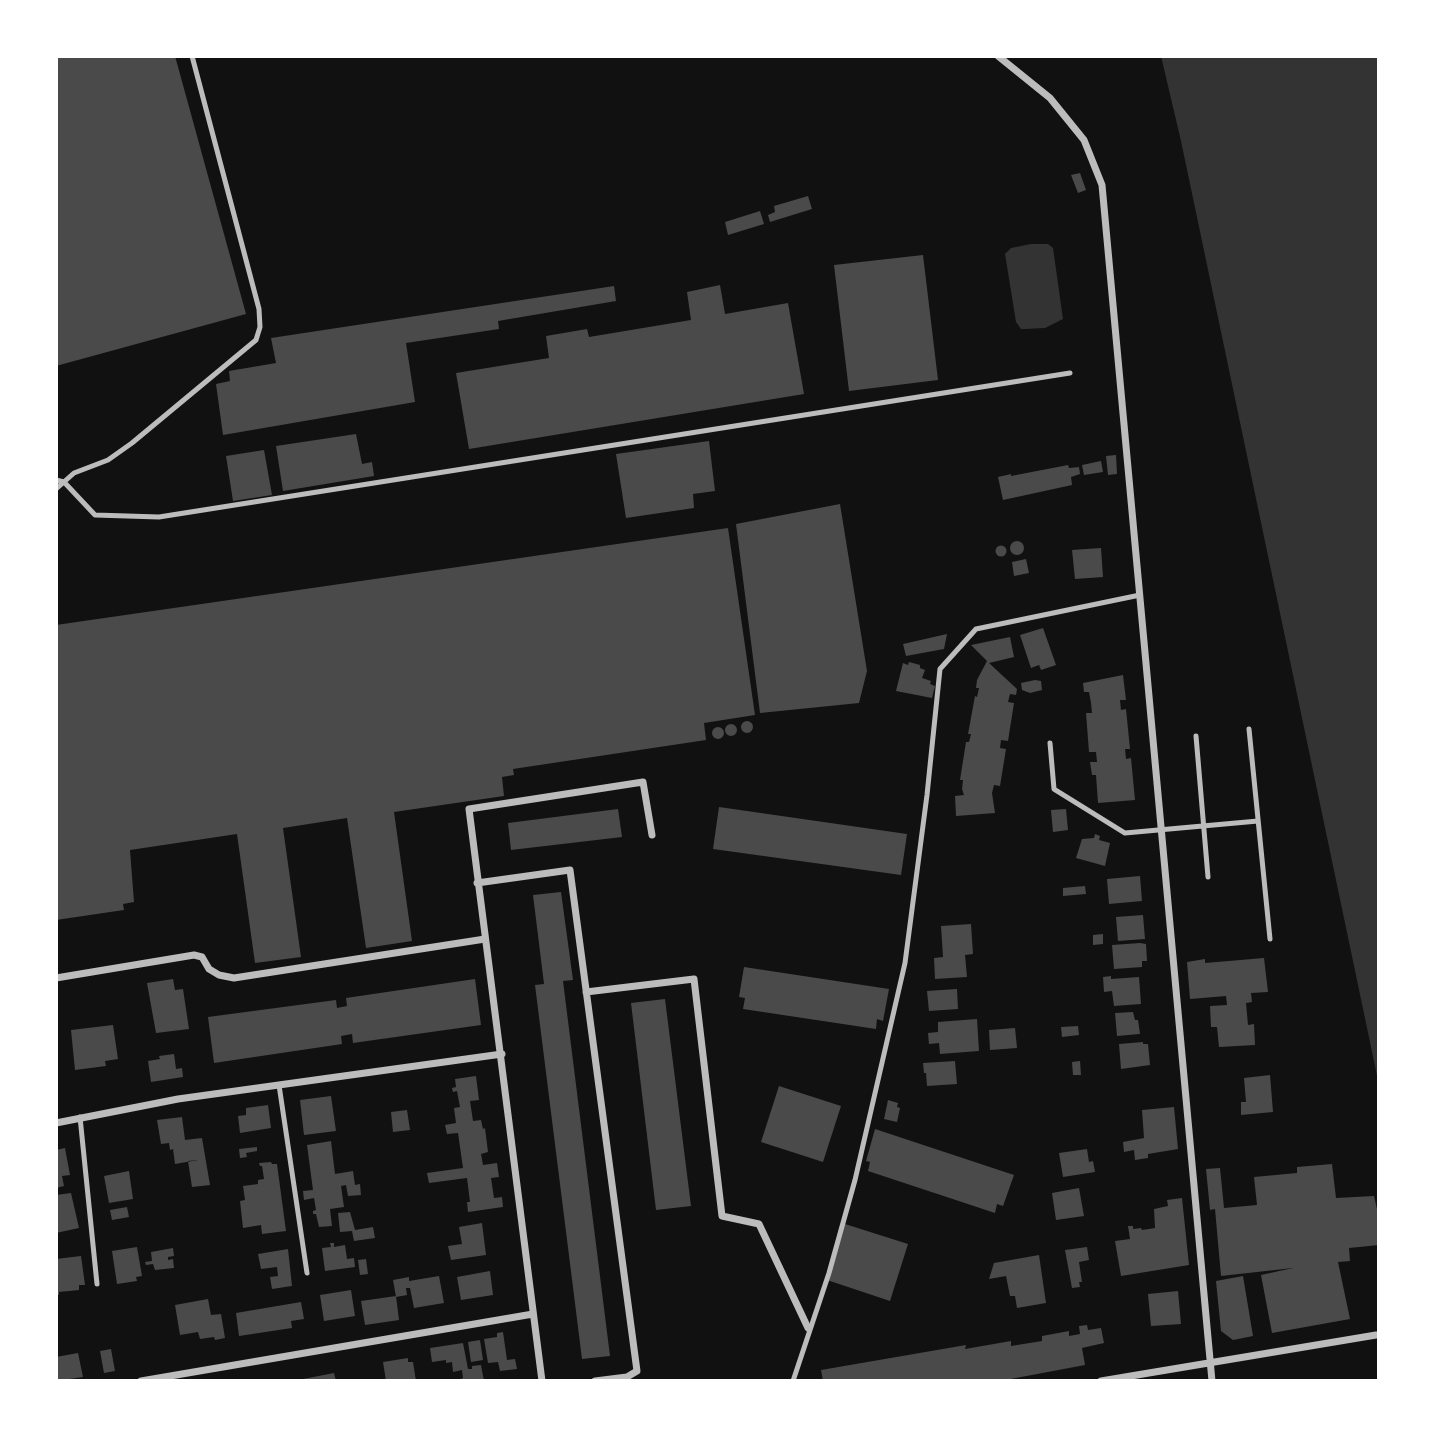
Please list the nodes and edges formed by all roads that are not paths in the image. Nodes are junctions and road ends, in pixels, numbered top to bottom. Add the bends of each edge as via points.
1 (192, 56) edge
2 (998, 56) edge
3 (1070, 373) dead end
4 (56, 480) edge
5 (64, 482) junction
6 (56, 489) edge
7 (1140, 594) junction
8 (1249, 729) dead end
9 (1196, 736) dead end
10 (1050, 743) dead end
11 (1258, 821) junction
12 (1204, 827) junction
13 (1162, 831) junction
14 (652, 835) dead end
15 (1208, 877) dead end
16 (477, 883) junction
17 (485, 939) junction
18 (1270, 939) dead end
19 (56, 978) edge
20 (586, 992) junction
21 (502, 1054) junction
22 (279, 1085) junction
23 (80, 1118) junction
24 (56, 1123) edge
25 (307, 1273) dead end
26 (97, 1284) dead end
27 (533, 1314) junction
28 (808, 1328) junction
29 (1376, 1335) dead end
30 (1210, 1363) junction
31 (141, 1381) edge
32 (542, 1381) edge
33 (596, 1381) edge
34 (793, 1381) edge
35 (1101, 1381) edge
36 (1212, 1381) edge

1 - 5 lane via 260,327 256,340 132,443
2 - 7 street via 1050,98 1084,140 1102,185
3 - 5 lane via 159,517 94,515
4 - 5 lane
5 - 6 lane
7 - 13 street
7 - 28 lane via 976,629 940,669 905,962 855,1180
8 - 11 lane
9 - 12 lane
10 - 13 lane via 1054,789 1125,833
11 - 12 lane
11 - 18 lane
12 - 13 lane
12 - 15 lane
13 - 30 street
14 - 16 street via 643,782 469,809
16 - 17 street
16 - 20 street via 570,870
17 - 19 street via 234,978 219,975 202,957 194,956
17 - 21 street
20 - 28 street via 694,979 722,1216 759,1224
20 - 33 street via 637,1371
21 - 22 street
21 - 27 street
22 - 23 street
22 - 25 lane
23 - 24 street
23 - 26 lane
27 - 31 street
27 - 32 street
28 - 34 lane
29 - 30 street
30 - 35 street
30 - 36 street

